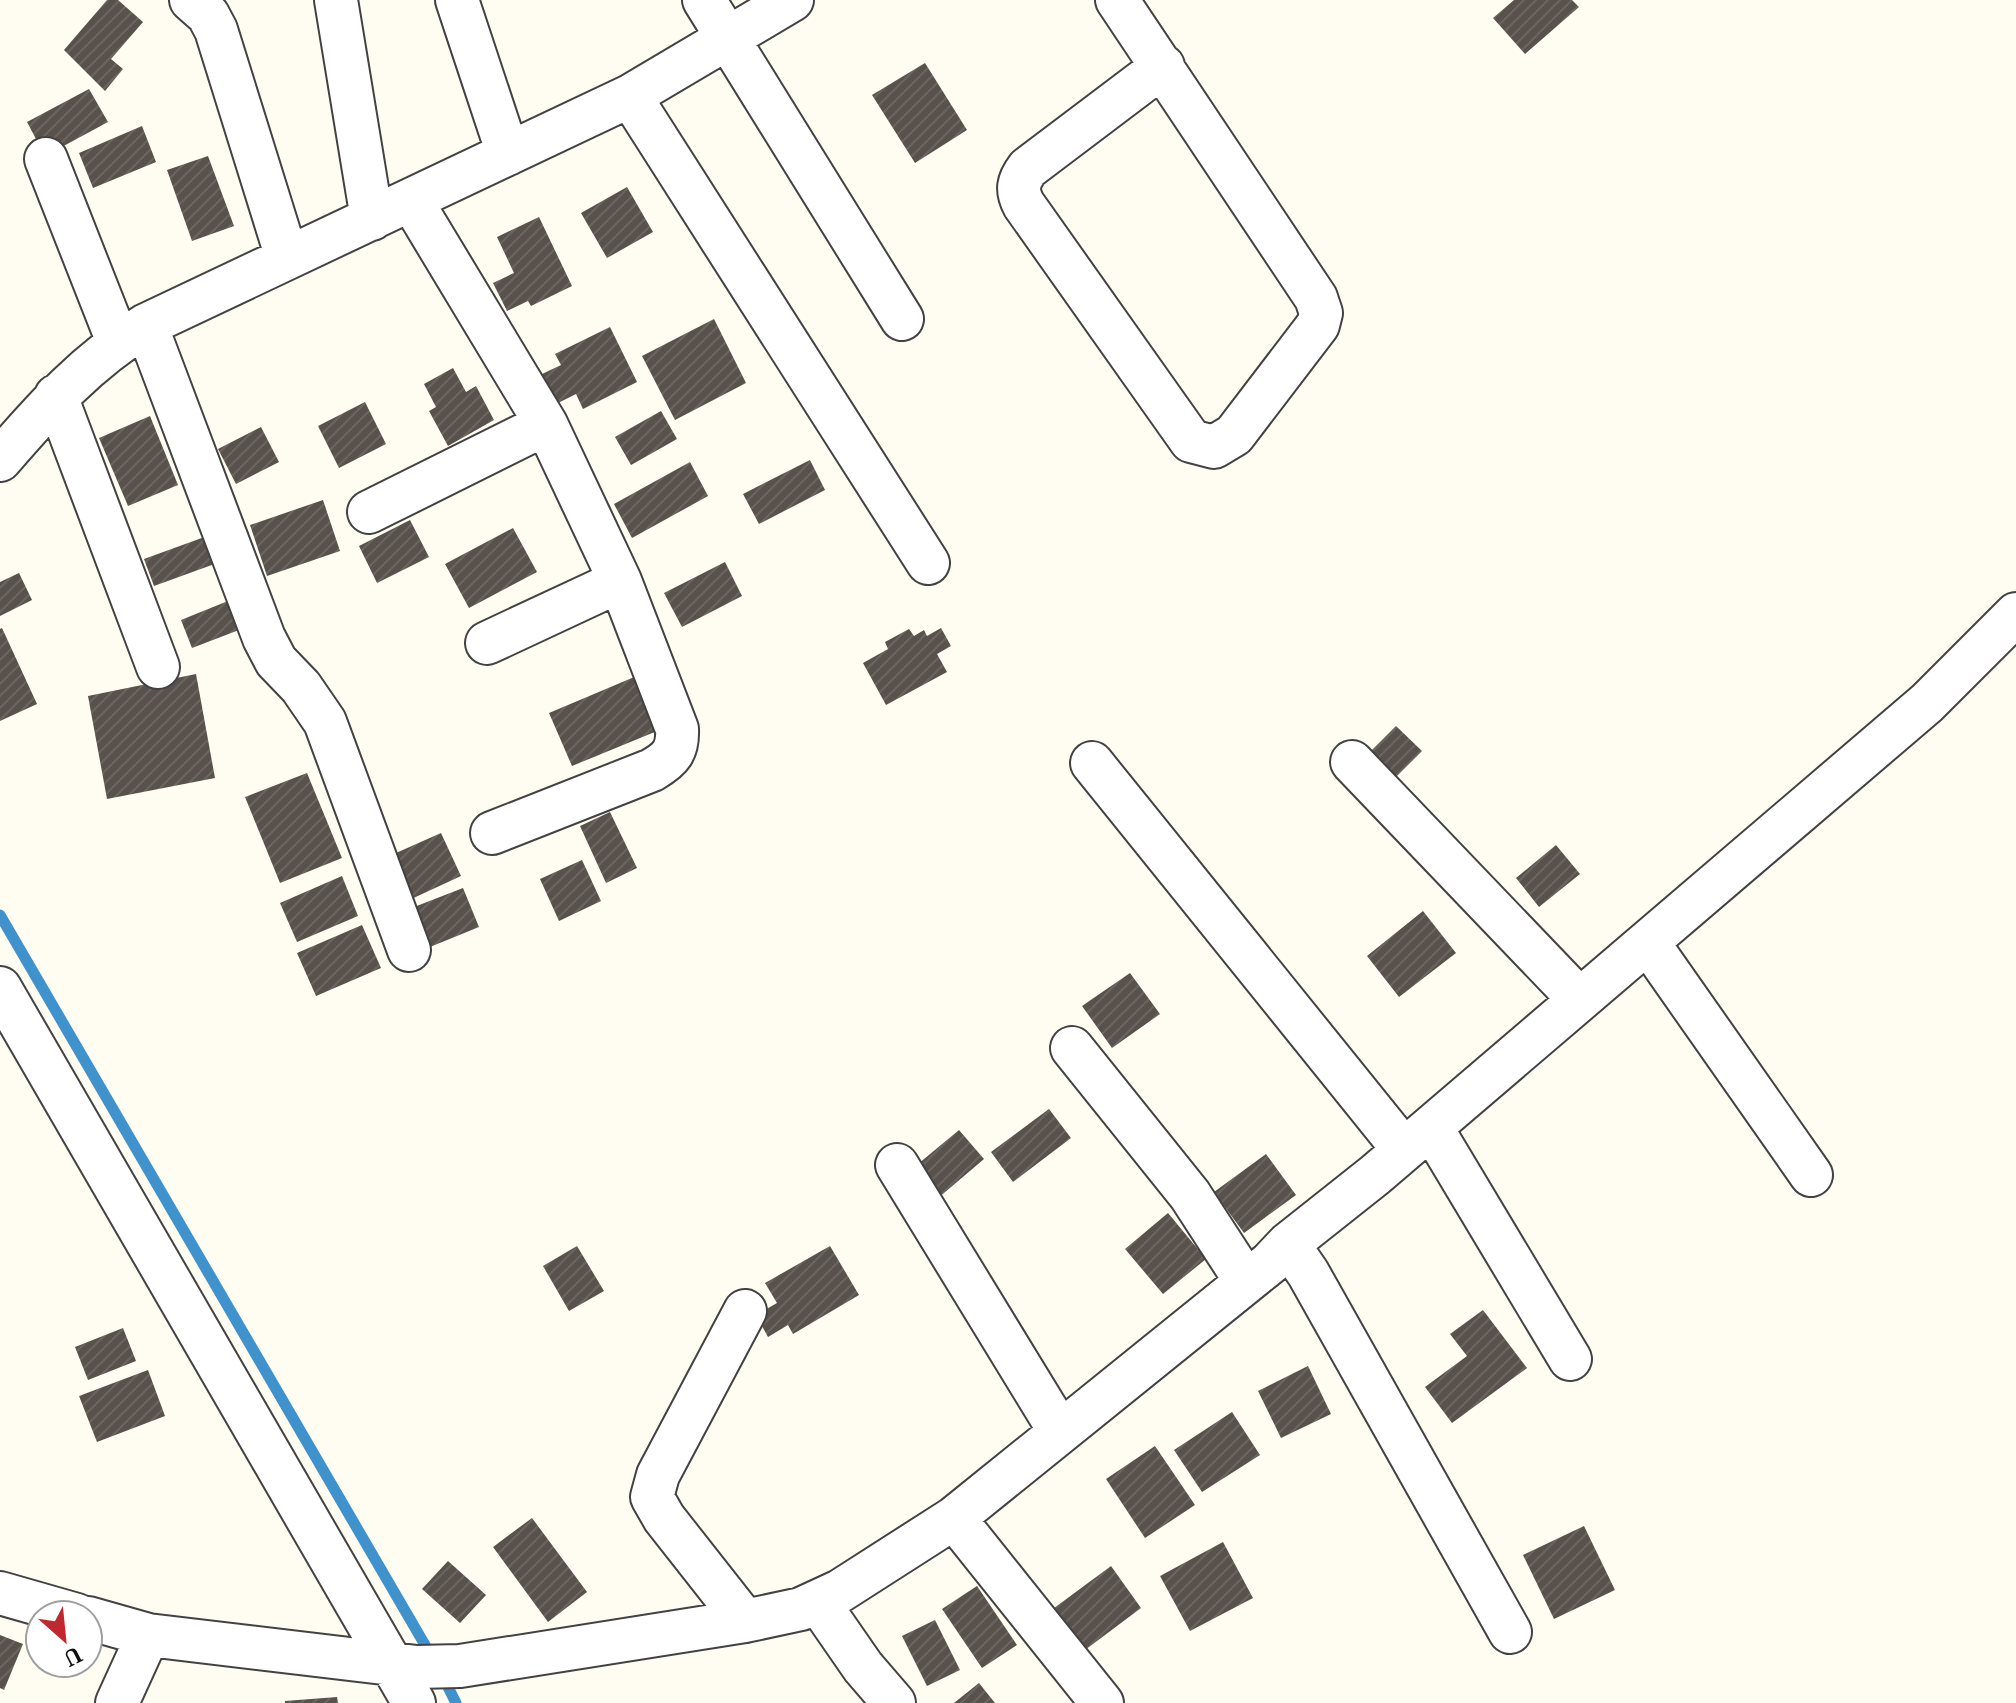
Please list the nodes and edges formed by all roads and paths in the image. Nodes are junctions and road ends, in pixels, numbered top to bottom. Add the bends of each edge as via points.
1 (191, 0) edge
2 (336, 0) edge
3 (457, 0) edge
4 (704, 0) edge
5 (792, 0) edge
6 (1117, 0) edge
7 (726, 40) junction
8 (1163, 66) junction
9 (630, 96) junction
10 (508, 154) junction
11 (46, 159) dead end
12 (411, 200) junction
13 (372, 219) junction
14 (287, 258) junction
15 (902, 319) dead end
16 (132, 334) junction
17 (56, 396) junction
18 (546, 424) junction
19 (0, 460) edge
20 (369, 512) dead end
21 (928, 563) dead end
22 (620, 581) junction
23 (2016, 614) edge
24 (487, 643) dead end
25 (158, 667) dead end
26 (1352, 762) dead end
27 (1092, 763) dead end
28 (492, 833) dead end
29 (1649, 944) junction
30 (409, 950) dead end
31 (0, 988) edge
32 (1579, 999) junction
33 (1072, 1048) dead end
34 (1418, 1139) junction
35 (897, 1165) dead end
36 (1811, 1175) dead end
37 (1288, 1244) junction
38 (1245, 1280) junction
39 (745, 1311) dead end
40 (1570, 1359) dead end
41 (1059, 1430) junction
42 (954, 1518) junction
43 (0, 1593) edge
44 (24, 1600) edge
45 (818, 1602) junction
46 (745, 1621) junction
47 (104, 1623) edge
48 (1510, 1632) dead end
49 (148, 1635) junction
50 (407, 1678) edge
51 (117, 1703) edge
52 (894, 1703) edge
53 (1102, 1703) edge

1 - 14 street via 216,30
2 - 13 street
3 - 10 street
4 - 7 street
5 - 7 street
6 - 8 street
7 - 9 street
7 - 15 street
8 - 8 street via 1028,168 1018,192 1191,441 1214,447 1234,435 1318,325 1321,313
9 - 10 street
9 - 21 street
10 - 12 street
11 - 16 street
12 - 13 street
12 - 18 street
13 - 14 street
14 - 16 street
16 - 17 street
16 - 30 street via 264,638 325,722
17 - 19 street
17 - 25 street
18 - 20 street
18 - 22 street
22 - 24 street
22 - 28 street via 677,729 677,745 669,760 652,770
23 - 29 street via 1927,703
26 - 32 street
27 - 34 street
29 - 32 street
29 - 36 street
31 - 50 street
32 - 34 street
33 - 38 street via 1190,1195
34 - 37 street
34 - 40 street
35 - 41 street
37 - 38 street
37 - 48 street
38 - 41 street
39 - 46 street via 658,1475 652,1497
41 - 42 street
42 - 45 street
42 - 53 street
43 - 44 street
45 - 46 street
45 - 52 street
46 - 50 street
47 - 49 street
49 - 50 street
49 - 51 street

